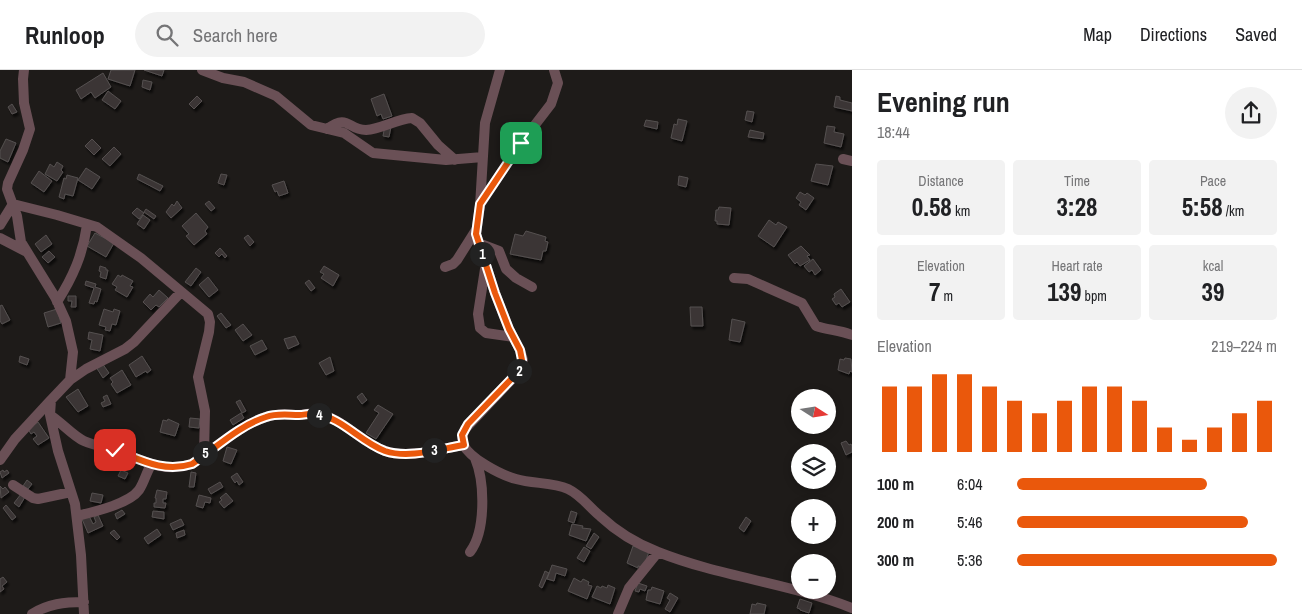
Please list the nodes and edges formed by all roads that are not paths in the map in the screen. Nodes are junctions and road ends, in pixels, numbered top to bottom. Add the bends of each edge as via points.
1 (24, 70) edge
2 (202, 70) edge
3 (500, 70) edge
4 (554, 70) edge
5 (327, 129) junction
6 (482, 158) junction
7 (455, 160) junction
8 (13, 204) junction
9 (480, 204) junction
10 (0, 225) edge
11 (87, 225) junction
12 (476, 230) junction
13 (0, 238) edge
14 (478, 243) junction
15 (26, 252) junction
16 (485, 264) junction
17 (445, 267) dead end
18 (734, 278) dead end
19 (532, 287) dead end
20 (181, 292) junction
21 (57, 302) junction
22 (852, 335) edge
23 (513, 336) junction
24 (70, 380) junction
25 (51, 400) junction
26 (50, 415) junction
27 (464, 445) junction
28 (204, 454) junction
29 (475, 458) junction
30 (0, 460) edge
31 (151, 465) junction
32 (13, 485) dead end
33 (71, 492) junction
34 (77, 516) junction
35 (470, 552) dead end
36 (658, 552) junction
37 (84, 602) junction
38 (852, 608) edge
39 (32, 614) edge
40 (84, 614) edge
41 (618, 614) edge

1 - 8 street via 24,103 30,129 8,183 8,194
2 - 5 street via 244,82 276,96 311,125
3 - 6 street via 485,123
4 - 9 street via 558,82 551,104
5 - 7 street via 344,133 380,155
5 - 7 street via 336,122 342,122 360,130 370,130 412,118
6 - 7 street
6 - 9 street
8 - 10 street
8 - 11 street
8 - 15 street
9 - 12 street
11 - 20 street via 103,231 141,258
11 - 21 street via 79,262
12 - 14 street
12 - 17 street via 457,260
13 - 15 street
14 - 16 street
14 - 19 street via 498,250 506,270
15 - 21 street
16 - 23 street
16 - 23 street via 478,314 480,328 486,333
18 - 22 street via 748,279 802,303 816,326
20 - 24 street via 134,342
20 - 28 street via 208,314 210,322 198,377 205,411
21 - 24 street via 66,321 72,352
23 - 27 street via 520,350 522,368 468,424 462,435
24 - 25 street
25 - 26 street
25 - 30 street
26 - 31 street via 84,441
26 - 33 street
27 - 28 street via 407,454 386,451 331,419 314,413 283,413 265,417 243,428
27 - 29 street
28 - 31 street via 192,464 183,466
29 - 35 street via 482,489 479,533
29 - 36 street via 501,474 568,489 616,529
31 - 34 street via 133,496 106,509
32 - 33 street via 38,499
33 - 34 street
34 - 37 street
36 - 38 street via 806,592
36 - 41 street via 629,588
37 - 39 street via 43,607
37 - 40 street

